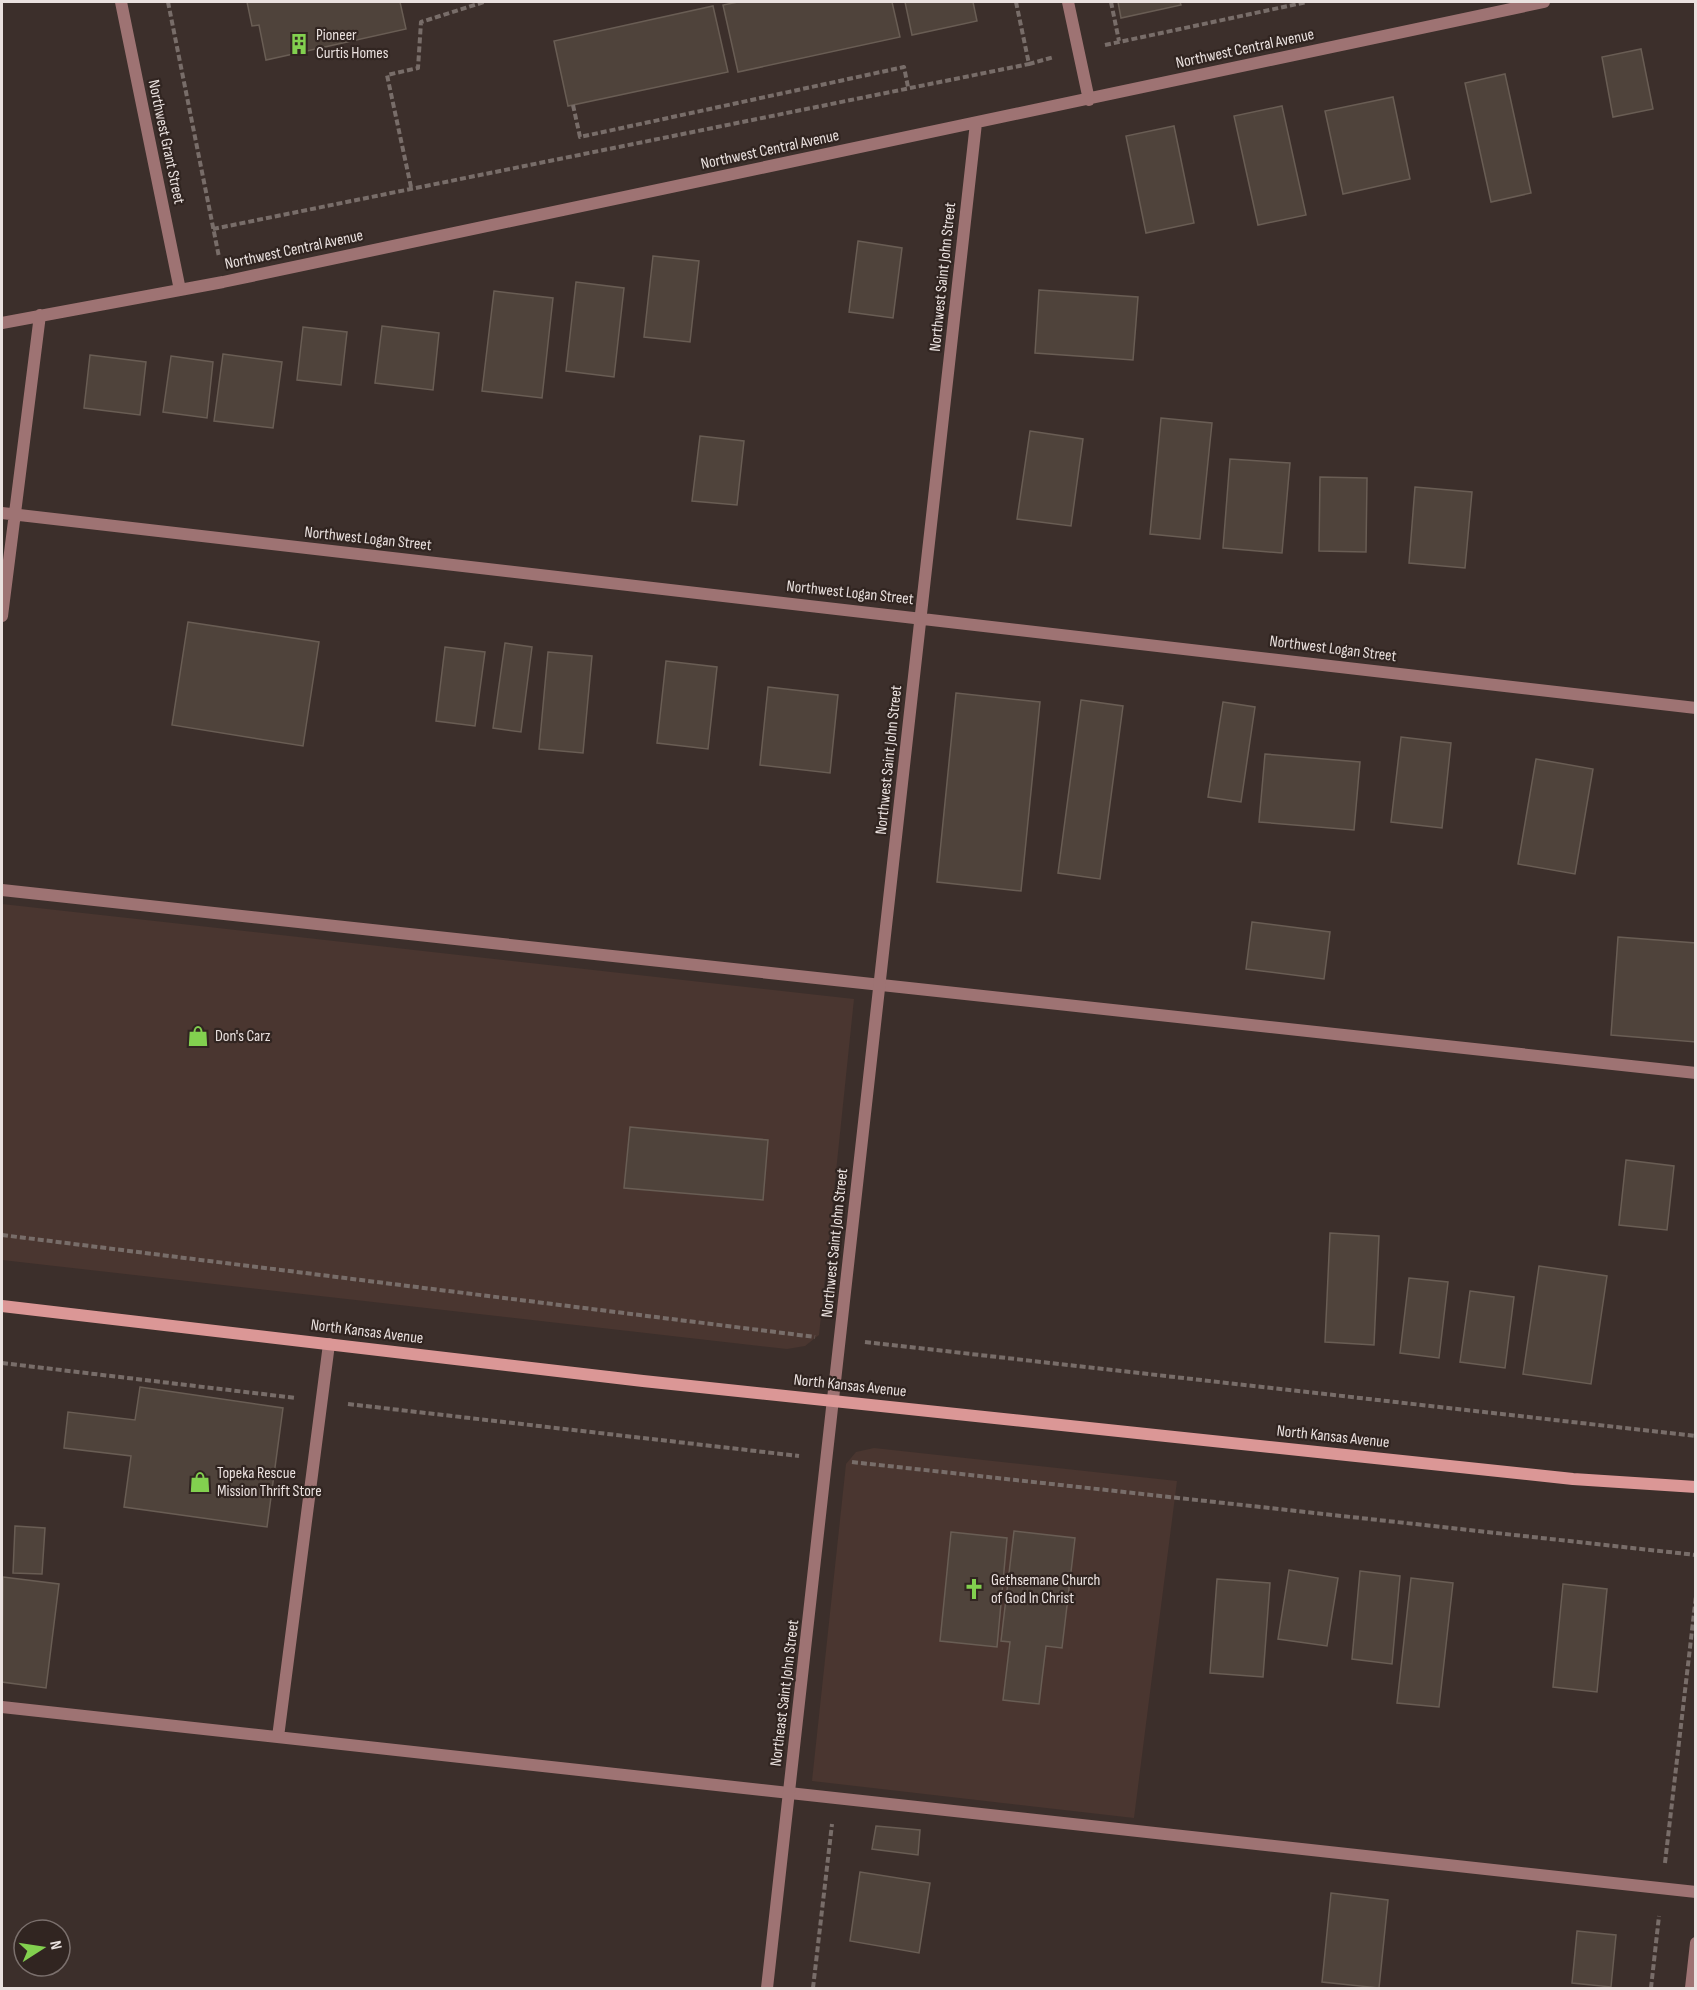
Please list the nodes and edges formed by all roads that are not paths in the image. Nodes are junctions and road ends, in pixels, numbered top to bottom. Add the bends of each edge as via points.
1 (121, 2) edge
2 (1068, 2) edge
3 (1544, 2) edge
4 (1089, 100) junction
5 (976, 123) junction
6 (180, 290) junction
7 (40, 315) junction
8 (2, 323) edge
9 (7, 514) edge
10 (2, 616) edge
11 (921, 618) junction
12 (1695, 708) edge
13 (2, 890) edge
14 (881, 986) junction
15 (1695, 1073) edge
16 (2, 1306) edge
17 (329, 1344) junction
18 (835, 1401) junction
19 (1695, 1487) edge
20 (2, 1707) edge
21 (278, 1737) junction
22 (790, 1793) junction
23 (1695, 1892) edge
24 (1695, 1943) edge
25 (767, 1989) edge
26 (1691, 1989) edge

1 - 6 street, Northwest Grant Street
2 - 4 street
3 - 4 street, Northwest Central Avenue
4 - 5 street, Northwest Central Avenue
5 - 6 street, Northwest Central Avenue
5 - 11 street, Northwest Saint John Street
6 - 7 street, Northwest Central Avenue
7 - 8 street, Northwest Central Avenue
7 - 9 street
9 - 10 street
9 - 11 street, Northwest Logan Street
11 - 12 street, Northwest Logan Street
11 - 14 street, Northwest Saint John Street
13 - 14 street
14 - 15 street
14 - 18 street, Northwest Saint John Street
16 - 17 main road, North Kansas Avenue
17 - 18 main road, North Kansas Avenue
17 - 21 street
18 - 19 main road, North Kansas Avenue via 1573,1479
18 - 22 street, Northeast Saint John Street
20 - 21 street
21 - 22 street
22 - 23 street
22 - 25 street, Northeast Saint John Street
24 - 26 street

